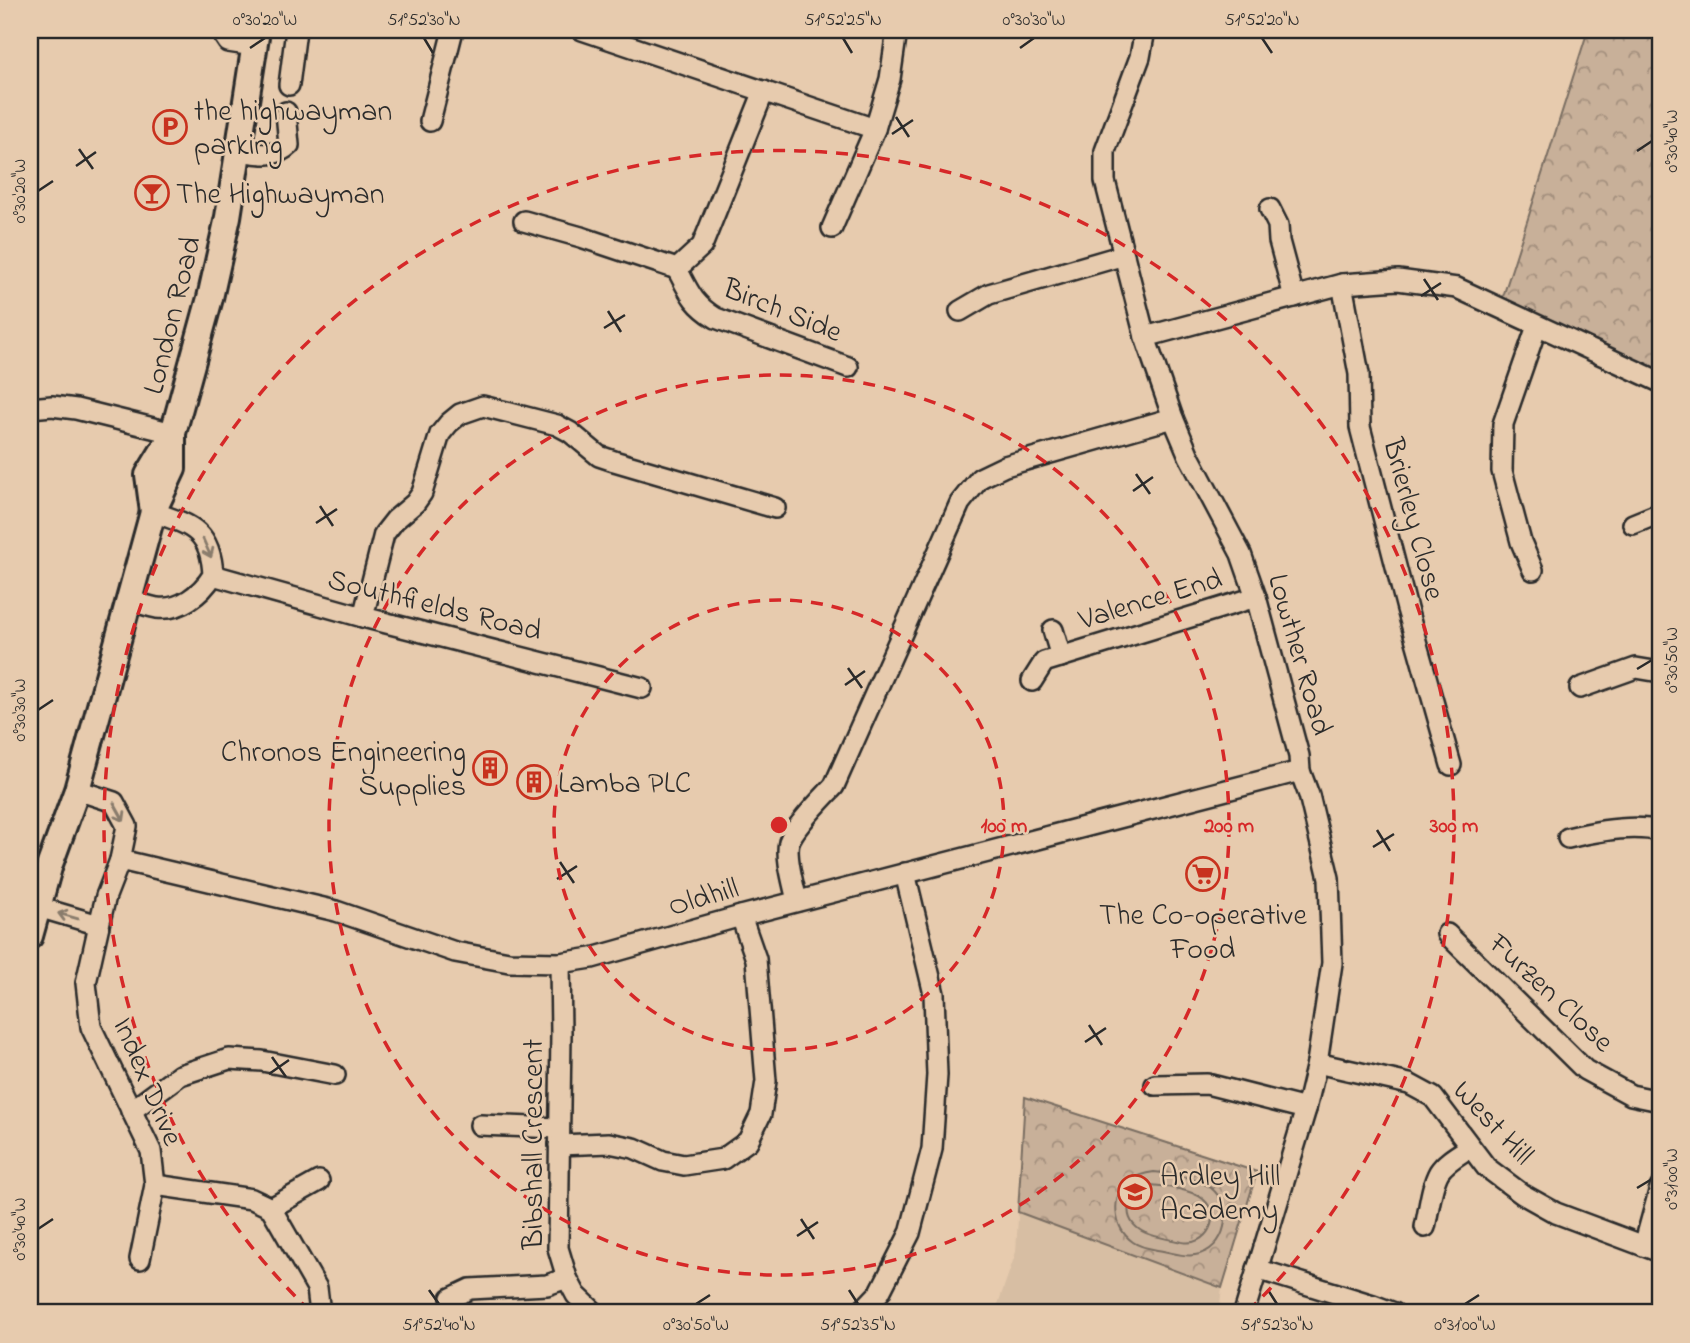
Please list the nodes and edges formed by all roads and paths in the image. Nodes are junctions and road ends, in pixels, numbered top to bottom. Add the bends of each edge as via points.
1 (220, 30) edge
2 (296, 30) edge
3 (453, 30) edge
4 (582, 30) edge
5 (897, 30) edge
6 (1144, 30) edge
7 (255, 38) edge
8 (289, 85) dead end
9 (764, 92) junction
10 (286, 112) dead end
11 (430, 121) dead end
12 (875, 129) junction
13 (239, 151) junction
14 (1270, 209) dead end
15 (524, 221) dead end
16 (832, 228) dead end
17 (1124, 255) junction
18 (677, 269) junction
19 (1342, 284) junction
20 (1294, 297) junction
21 (960, 312) dead end
22 (1537, 326) junction
23 (1145, 337) junction
24 (848, 367) dead end
25 (1660, 382) edge
26 (30, 408) edge
27 (1174, 418) junction
28 (173, 433) junction
29 (775, 508) dead end
30 (153, 512) junction
31 (1660, 513) edge
32 (1633, 524) dead end
33 (1533, 570) dead end
34 (213, 575) junction
35 (1256, 597) junction
36 (129, 600) junction
37 (363, 617) junction
38 (1053, 630) dead end
39 (1061, 657) junction
40 (1660, 672) edge
41 (1032, 681) dead end
42 (642, 688) dead end
43 (1580, 688) dead end
44 (1451, 765) dead end
45 (1300, 771) junction
46 (77, 790) junction
47 (1660, 831) edge
48 (1567, 838) dead end
49 (120, 860) junction
50 (905, 873) junction
51 (797, 901) junction
52 (38, 907) junction
53 (741, 916) junction
54 (99, 925) junction
55 (1447, 934) dead end
56 (30, 936) edge
57 (560, 963) junction
58 (1317, 1063) junction
59 (335, 1075) dead end
60 (1155, 1085) dead end
61 (1660, 1101) edge
62 (1306, 1109) junction
63 (131, 1111) junction
64 (480, 1125) dead end
65 (559, 1136) junction
66 (1470, 1147) junction
67 (319, 1181) dead end
68 (155, 1185) junction
69 (1660, 1188) edge
70 (271, 1208) junction
71 (1425, 1227) dead end
72 (1652, 1249) edge
73 (140, 1259) dead end
74 (1257, 1269) junction
75 (567, 1278) junction
76 (451, 1298) dead end
77 (320, 1313) edge
78 (595, 1313) edge
79 (860, 1313) edge
80 (1244, 1313) edge
81 (1394, 1313) edge

1 - 7 street, London Road via 228,42
2 - 8 street
3 - 11 street
4 - 9 street
5 - 12 street via 890,79
6 - 17 street, Lowther Road via 1140,57 1105,151 1105,181
7 - 13 main road, London Road
9 - 12 street
9 - 18 street, Birch Side via 702,246
10 - 13 street via 289,145 285,149 267,155
12 - 16 street
13 - 28 main road, London Road via 210,298
14 - 20 street via 1278,225
15 - 18 street
17 - 21 street via 989,294
17 - 23 street, Lowther Road
18 - 24 street, Birch Side via 702,310
19 - 20 street
19 - 22 street via 1398,279 1457,288
19 - 44 street, Brierley Close via 1359,374 1360,427
20 - 23 street
22 - 25 street
22 - 33 street via 1503,424 1502,459 1521,542
23 - 27 street, Lowther Road
26 - 28 street via 76,409
27 - 35 street, Lowther Road via 1241,554
27 - 51 street via 1005,466 979,478 960,503 834,786 789,842 789,869
28 - 30 main road, London Road via 148,475
29 - 37 street via 599,456 557,425 483,406 460,414 440,434 422,493 384,534
30 -> 34 street via 199,533 210,550
30 - 36 main road, London Road
31 - 32 street
34 - 36 street via 202,590 173,607
34 - 37 street, Southfields Road
35 - 39 street, Valence End
35 - 45 street, Lowther Road
36 - 46 main road, London Road
37 - 42 street, Southfields Road
38 - 39 street, Valence End
39 - 41 street, Valence End via 1044,662
40 - 43 street via 1636,668
45 - 50 street, Oldhill
45 - 58 street, Lowther Road via 1329,878 1332,963
46 -> 49 street, Index Drive via 114,802 127,826
46 - 52 main road, London Road
47 - 48 street via 1596,831
49 - 54 street, Index Drive
49 - 57 street, Oldhill via 336,911 455,951 509,962
50 - 51 street, Oldhill
50 - 79 street via 934,994 937,1075 932,1149 910,1233 880,1292
51 - 53 street, Oldhill
54 -> 52 street
52 - 56 main road, London Road
53 - 57 street, Oldhill
53 - 65 street via 756,959 766,1081 761,1114 748,1142 723,1159 684,1165 634,1147
54 - 63 street, Index Drive via 86,983 91,1027
55 - 61 street, Furzen Close via 1585,1070 1631,1095
57 - 65 street, Bibshall Crescent
58 - 62 street, Lowther Road
58 - 66 street, West Hill via 1409,1084 1433,1097
59 - 63 street via 229,1059 180,1075
60 - 62 street via 1207,1084
62 - 74 street, Lowther Road
63 - 68 street, Index Drive via 151,1151
64 - 65 street
65 - 75 street, Bibshall Crescent via 558,1248
66 - 71 street via 1440,1171
66 - 72 street, West Hill via 1486,1167 1522,1194 1556,1213
67 - 70 street
68 - 70 street via 252,1199
68 - 73 street, Index Drive
69 - 72 street
70 - 77 street via 317,1288
74 - 80 street, Lowther Road
74 - 81 street
75 - 76 street via 547,1285 470,1289
75 - 78 street, Bibshall Crescent via 576,1295

